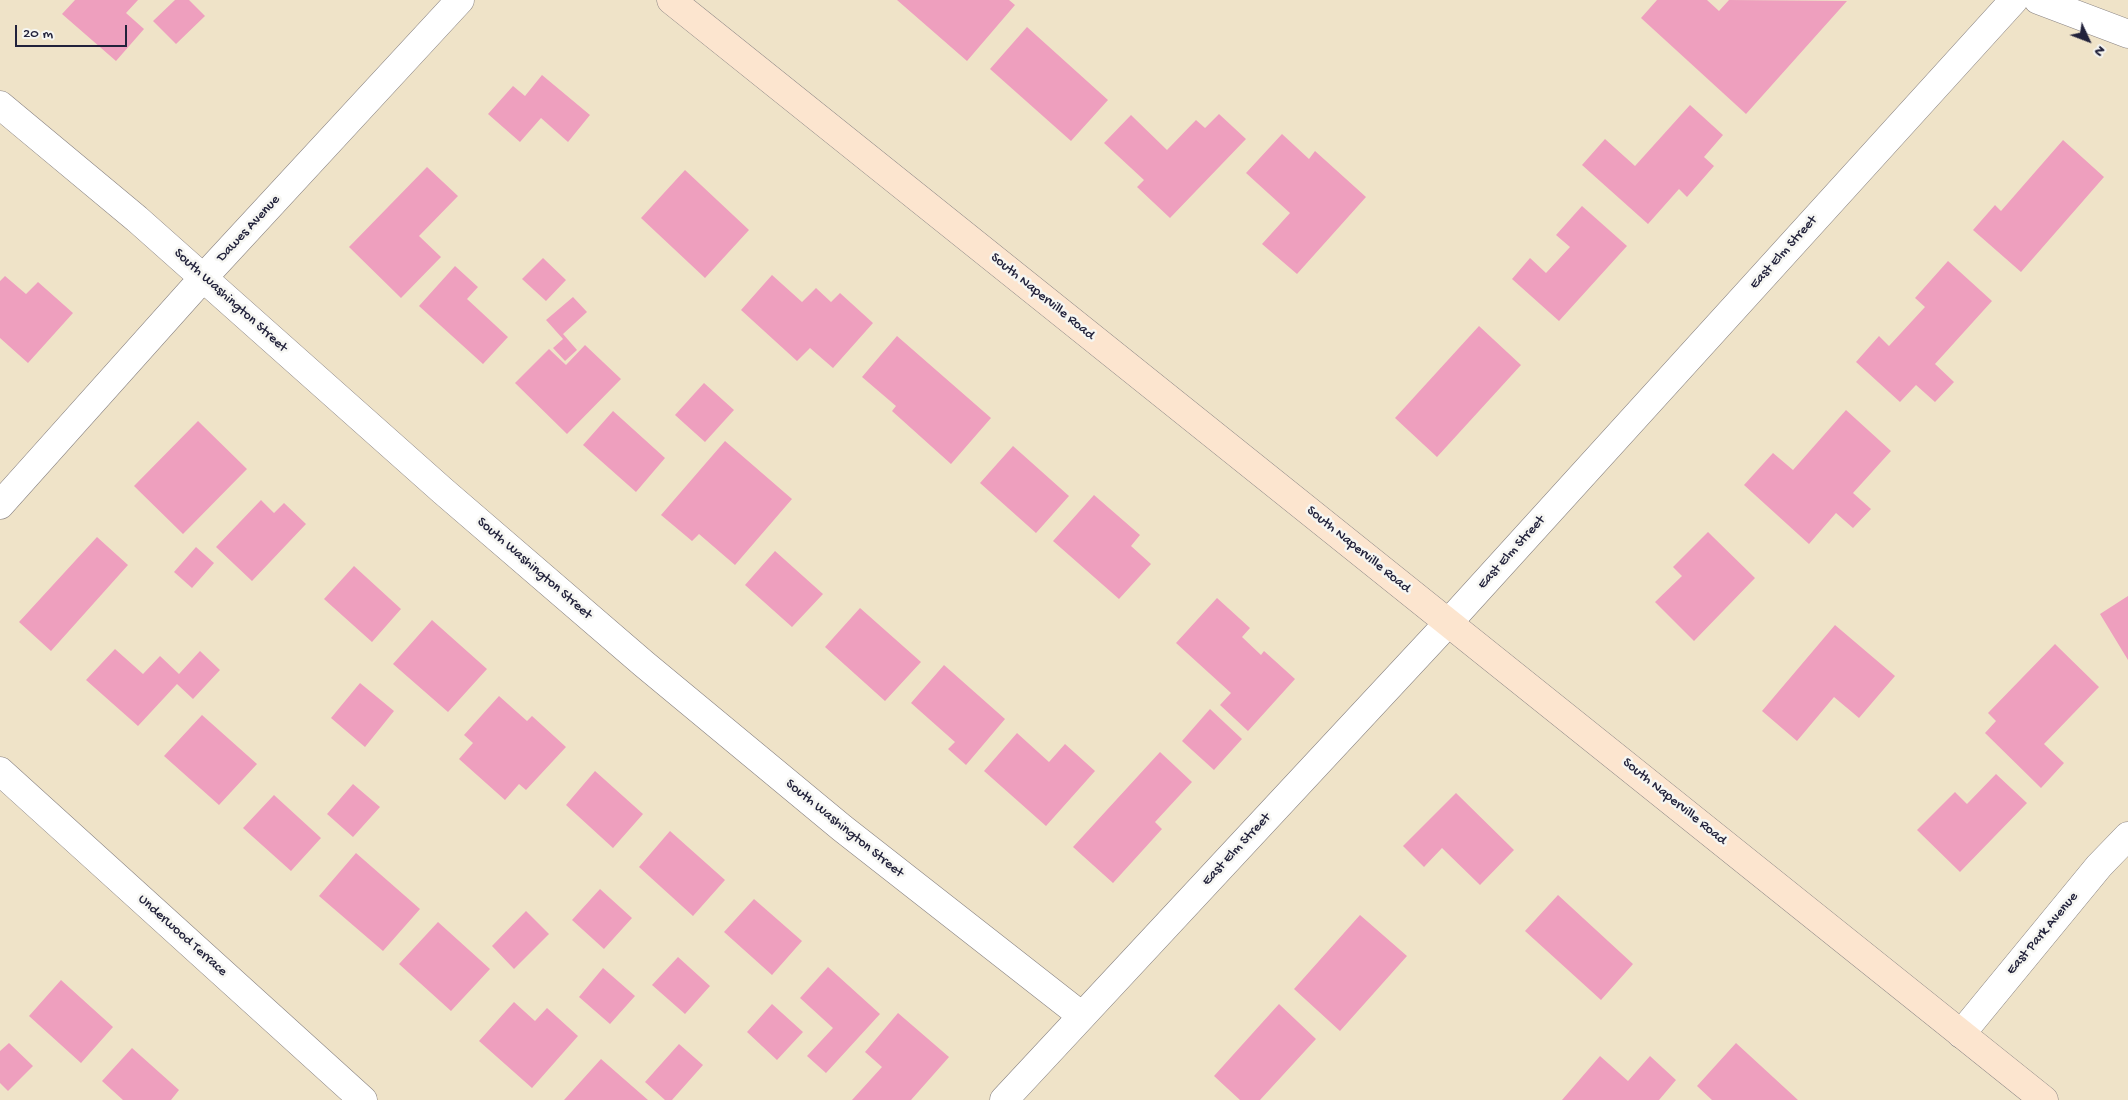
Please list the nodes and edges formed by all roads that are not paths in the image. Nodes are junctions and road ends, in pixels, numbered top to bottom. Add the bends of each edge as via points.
1 (460, 0) edge
2 (671, 0) edge
3 (2014, 0) edge
4 (2038, 0) edge
5 (2128, 34) edge
6 (0, 104) edge
7 (203, 278) junction
8 (0, 505) edge
9 (1449, 622) junction
10 (0, 771) edge
11 (2128, 836) edge
12 (1082, 1016) junction
13 (1961, 1034) junction
14 (363, 1100) edge
15 (1004, 1100) edge
16 (2044, 1100) edge

1 - 7 street, Dawes Avenue
2 - 9 main road, South Naperville Road
3 - 9 street, East Elm Street
4 - 5 street
6 - 7 street, South Washington Street
7 - 8 street, Dawes Avenue
7 - 12 street, South Washington Street via 644,664 842,828
9 - 12 street, East Elm Street
9 - 13 main road, South Naperville Road
10 - 14 street, Underwood Terrace
11 - 13 street, East Park Avenue via 2099,866
12 - 15 street, East Elm Street
13 - 16 main road, South Naperville Road

